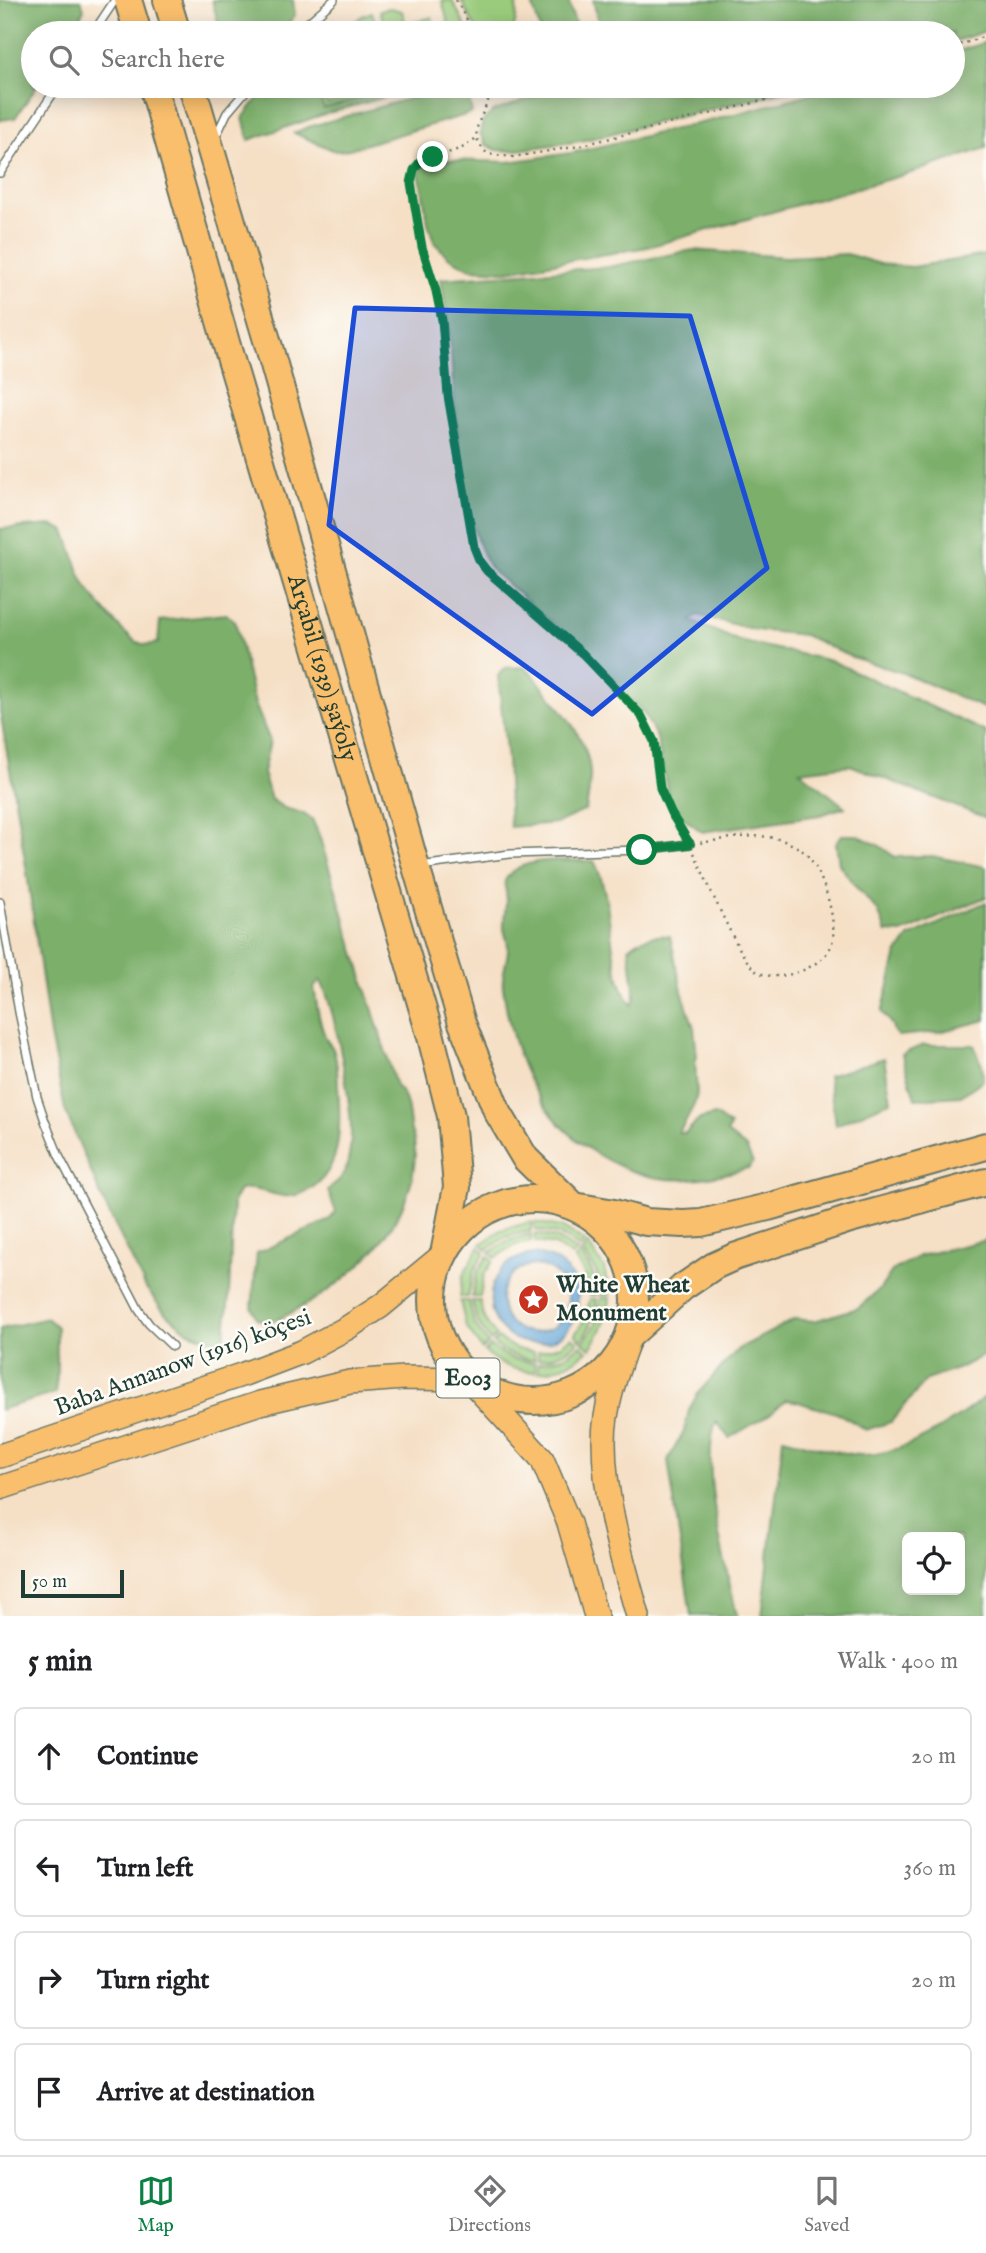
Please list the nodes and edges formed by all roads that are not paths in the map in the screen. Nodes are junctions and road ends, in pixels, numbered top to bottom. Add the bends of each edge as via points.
1 (115, 0) edge
2 (128, 0) edge
3 (167, 0) edge
4 (334, 0) edge
5 (101, 21) edge
6 (134, 21) edge
7 (173, 21) edge
8 (310, 21) edge
9 (50, 98) edge
10 (156, 98) edge
11 (195, 98) edge
12 (240, 98) edge
13 (211, 154) junction
14 (0, 173) edge
15 (690, 844) road end
16 (416, 867) junction
17 (0, 902) edge
18 (986, 1146) edge
19 (986, 1182) edge
20 (574, 1206) junction
21 (444, 1254) junction
22 (630, 1335) junction
23 (172, 1346) dead end
24 (469, 1379) junction
25 (0, 1456) edge
26 (0, 1488) edge
27 (596, 1616) edge
28 (638, 1616) edge

1 - 5 lane
2 - 6 highway
3 - 7 highway
4 - 8 lane
9 - 14 lane
10 - 21 highway, Arçabil (1939) şaýoly via 431,1037 447,1103 457,1187
11 - 13 highway, Arçabil (1939) şaýoly
12 - 13 lane via 222,121
13 - 16 highway, Arçabil (1939) şaýoly
15 - 16 lane via 510,854
16 - 20 highway, Arçabil (1939) şaýoly via 462,1023 497,1111 525,1158
17 - 23 lane via 37,1097 59,1156 139,1310
18 - 20 highway via 701,1223 646,1222
19 - 22 highway via 734,1257 683,1287
20 - 21 highway, E003 via 544,1199 514,1200 486,1210 461,1229
20 - 22 highway, E003 via 600,1223 620,1246 633,1274 636,1305
21 - 24 highway, E003 via 435,1280 438,1334
21 - 25 main road, Baba Annanow (1916) köçesi via 381,1306 302,1352
22 - 24 highway, E003 via 614,1364 590,1385 561,1399 529,1402 508,1398
22 - 28 main road via 612,1386 604,1438 609,1507
24 - 26 main road via 350,1382 260,1403
24 - 27 main road via 542,1459 569,1523

